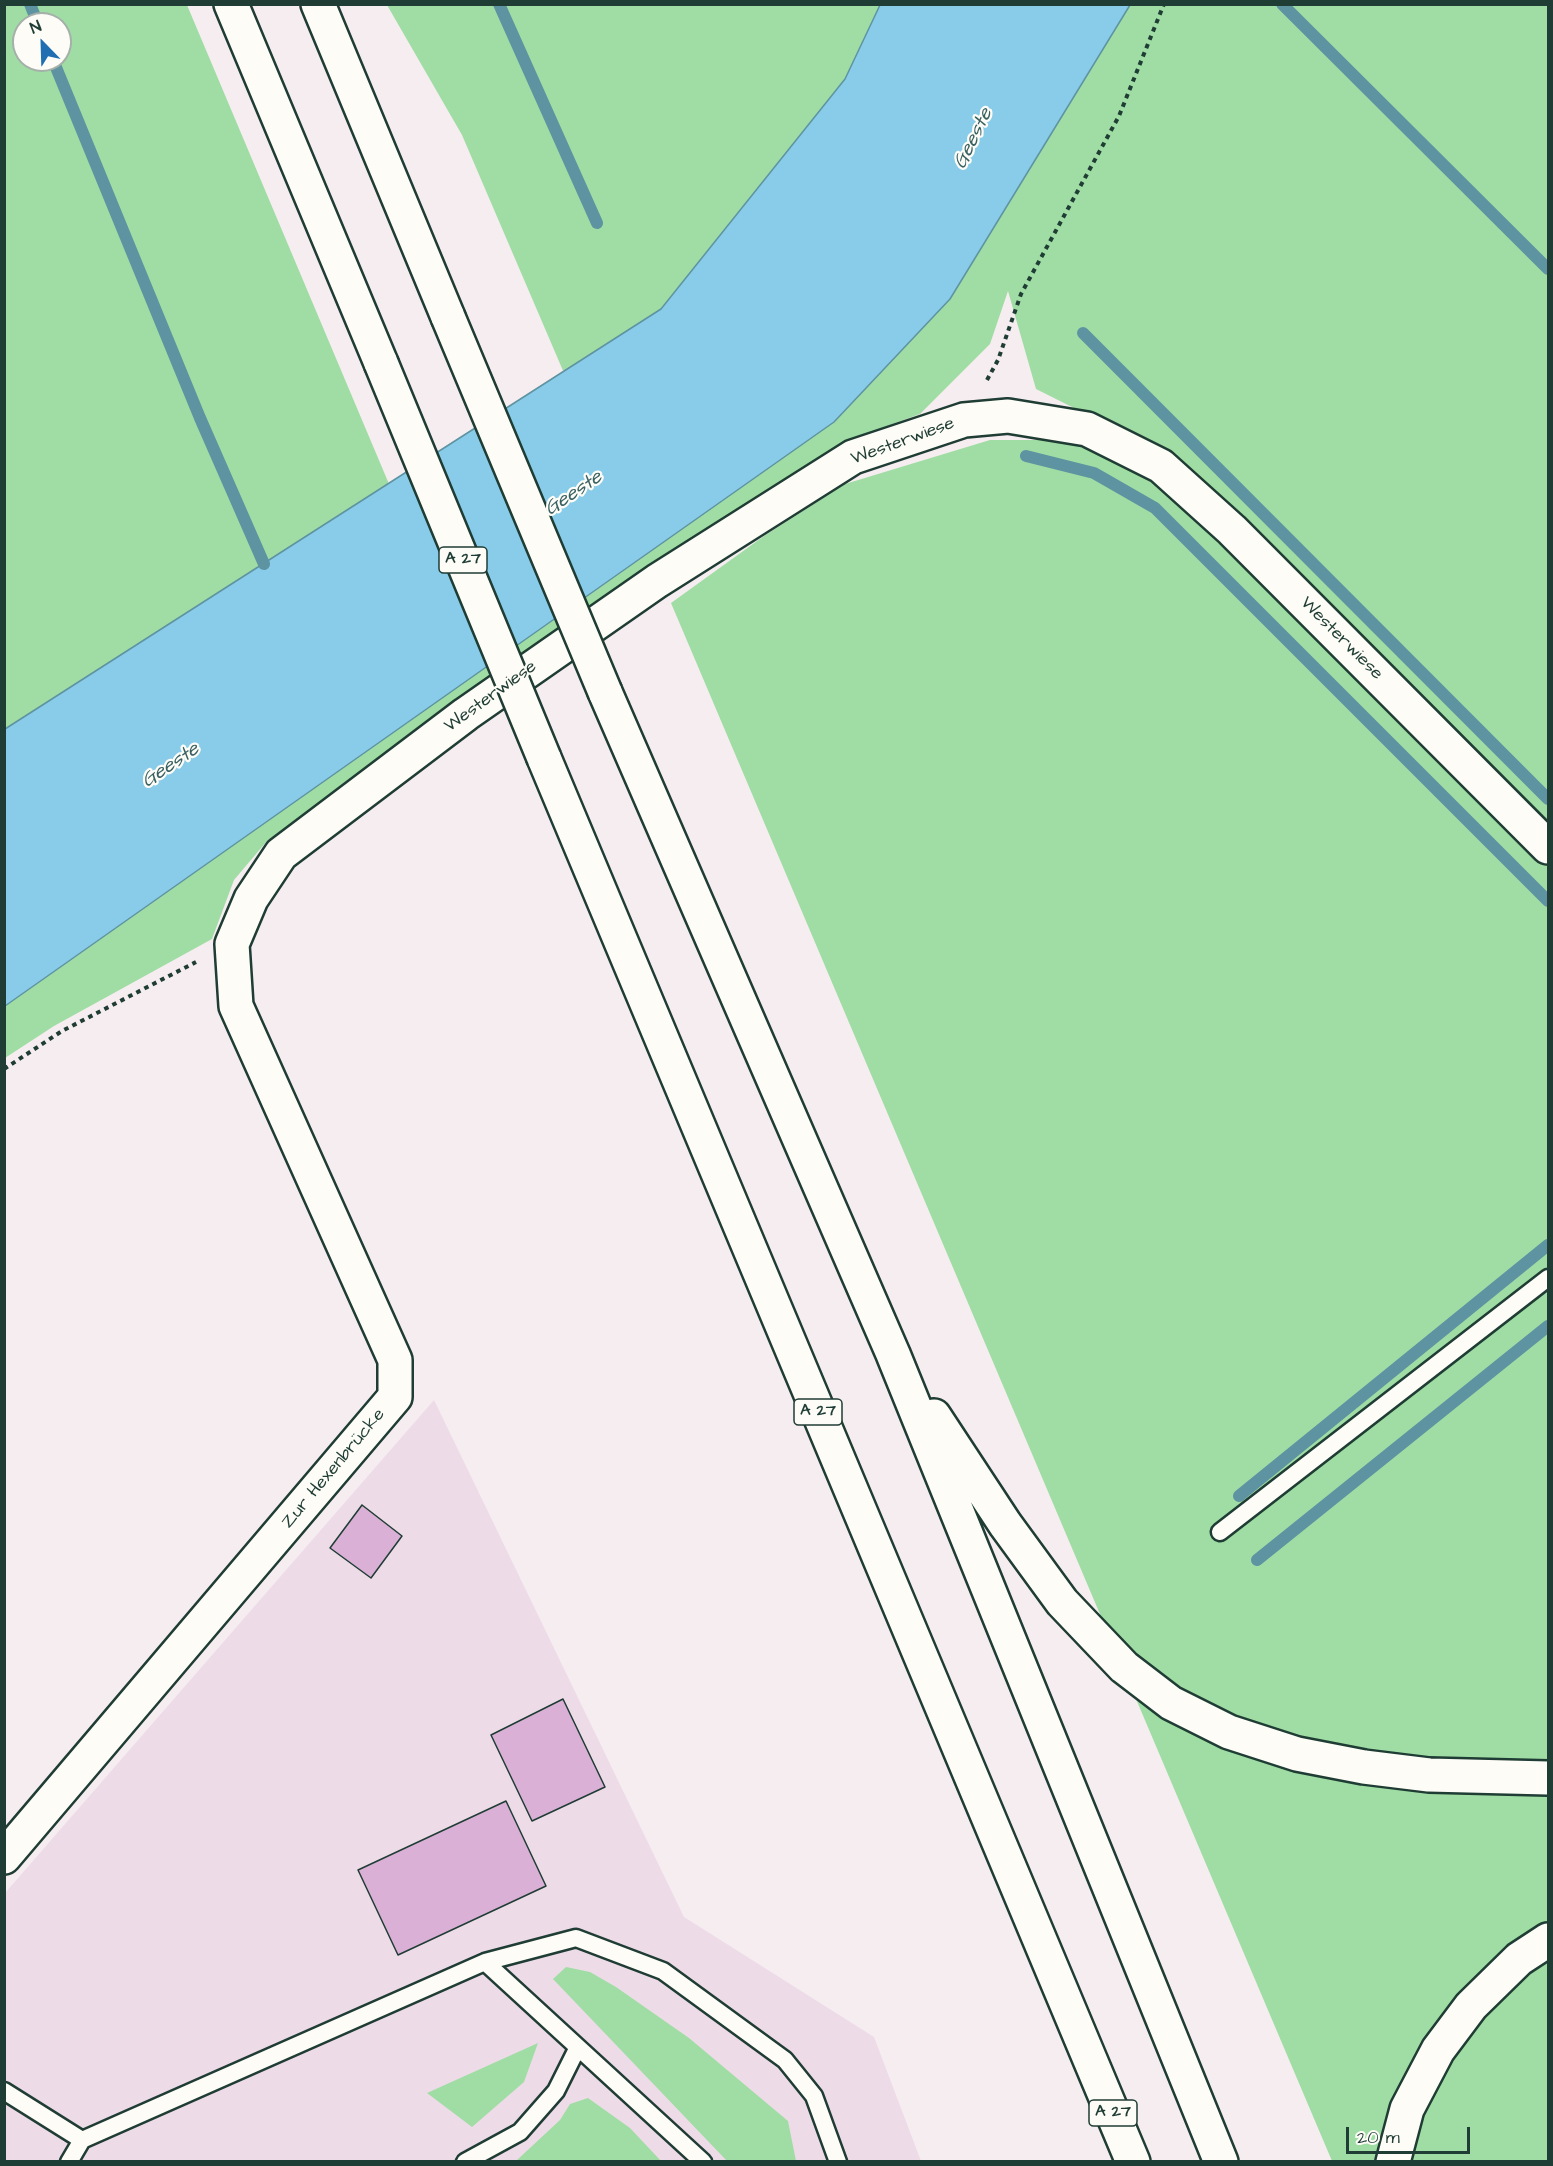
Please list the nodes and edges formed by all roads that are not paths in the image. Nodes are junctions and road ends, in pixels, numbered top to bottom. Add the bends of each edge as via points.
1 (231, 4) edge
2 (318, 4) edge
3 (1548, 847) edge
4 (232, 944) joint
5 (1548, 1278) edge
6 (893, 1354) junction
7 (1220, 1532) dead end
8 (1548, 1778) edge
9 (4, 1857) edge
10 (1548, 1940) edge
11 (485, 1962) junction
12 (577, 2049) junction
13 (1093, 2065) junction
14 (4, 2091) edge
15 (82, 2140) junction
16 (69, 2162) edge
17 (465, 2162) edge
18 (703, 2162) edge
19 (838, 2162) edge
20 (1124, 2162) edge
21 (1133, 2162) edge
22 (1221, 2162) edge
23 (1393, 2162) edge

1 - 13 main road, A 27, bridge
2 - 6 main road, bridge via 605,692
3 - 4 main road, Westerwiese via 1233,530 1161,466 1087,429 1008,416 964,420 853,457 657,581 466,714 281,854 251,899
4 - 9 main road, Zur Hexenbrücke via 236,1006 396,1360 395,1397
5 - 7 lane
6 - 8 main road via 1005,1524 1062,1602 1124,1667 1171,1703 1230,1732 1297,1754 1429,1775
6 - 22 main road
10 - 23 main road via 1519,1959 1471,2006 1438,2050 1407,2109
11 - 12 lane
11 - 15 lane
11 - 19 lane via 576,1938 663,1971 785,2061 814,2096
12 - 17 lane via 556,2091 520,2132
12 - 18 lane
13 - 20 main road
13 - 21 main road, A 27
14 - 15 lane
15 - 16 lane

